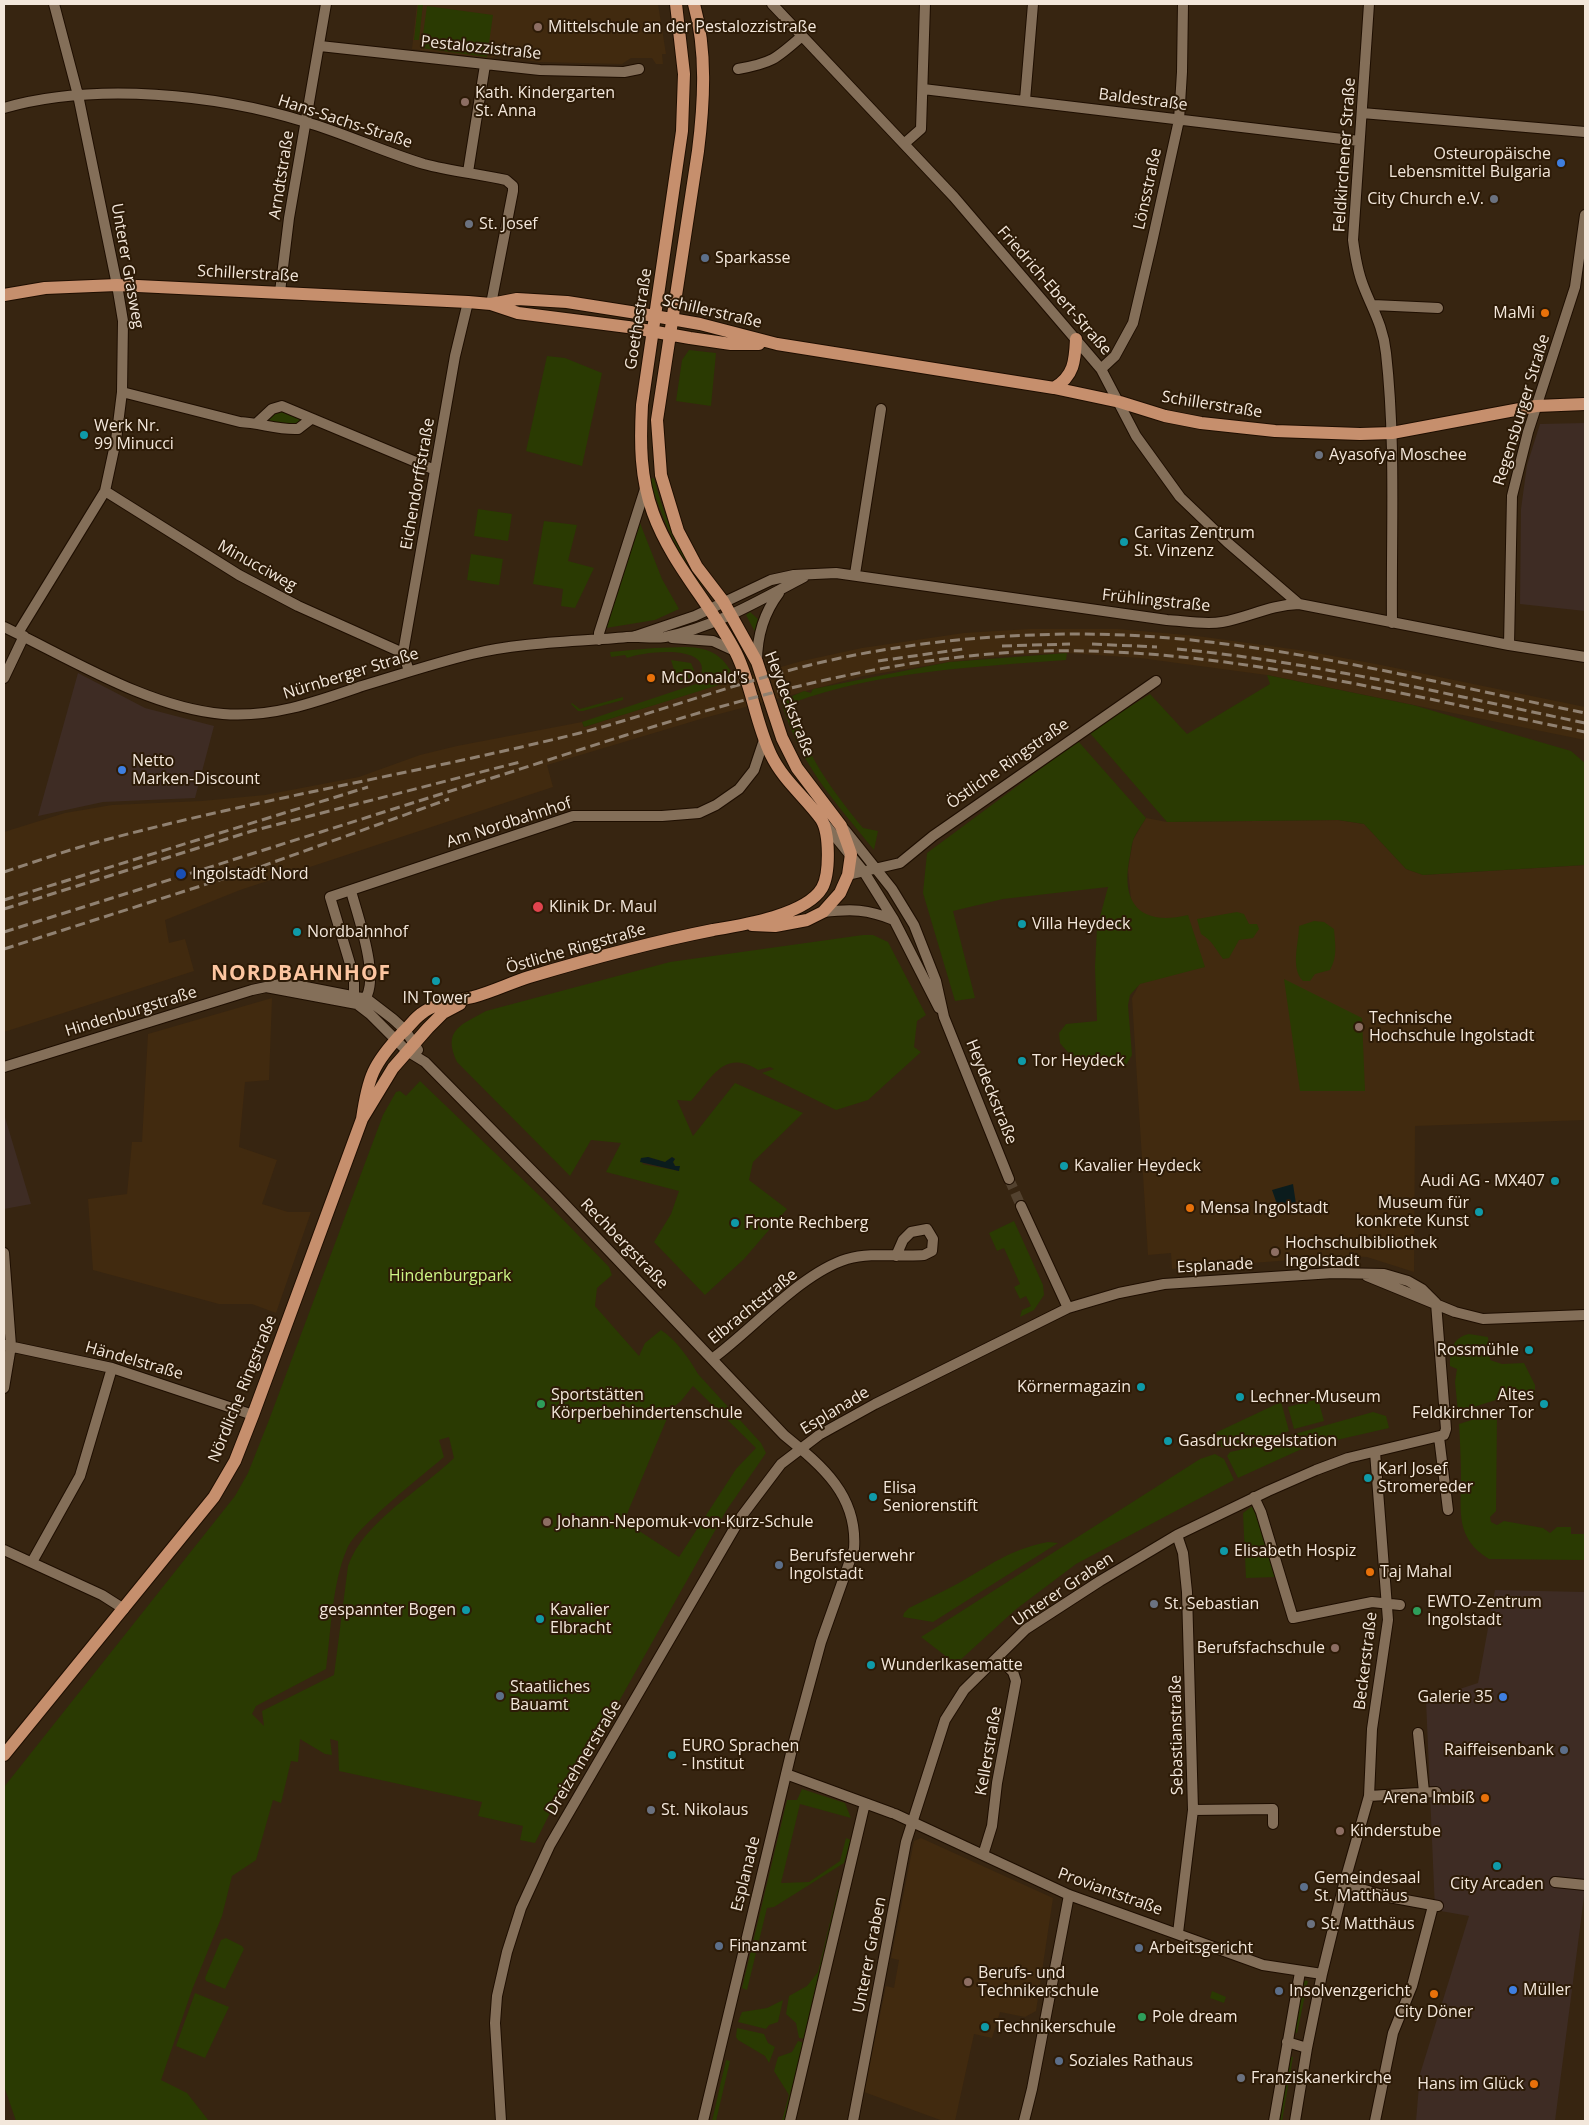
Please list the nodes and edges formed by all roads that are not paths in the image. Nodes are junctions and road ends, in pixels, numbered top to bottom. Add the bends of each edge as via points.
1 (54, 4) edge
2 (326, 4) edge
3 (676, 4) edge
4 (694, 4) edge
5 (772, 4) edge
6 (925, 4) edge
7 (1033, 4) edge
8 (1183, 4) edge
9 (1369, 4) edge
10 (802, 36) junction
11 (320, 46) junction
12 (485, 65) junction
13 (639, 69) dead end
14 (738, 69) dead end
15 (923, 89) junction
16 (78, 95) junction
17 (1025, 100) junction
18 (4, 108) edge
19 (1362, 113) junction
20 (1179, 120) junction
21 (306, 122) junction
22 (1585, 132) edge
23 (1359, 140) junction
24 (905, 143) junction
25 (468, 172) junction
26 (1585, 215) edge
27 (117, 284) junction
28 (280, 292) junction
29 (4, 295) edge
30 (468, 302) junction
31 (490, 304) junction
32 (1372, 305) junction
33 (1438, 308) dead end
34 (656, 316) junction
35 (673, 319) junction
36 (653, 331) junction
37 (670, 335) junction
38 (1076, 339) junction
39 (777, 344) junction
40 (1101, 369) junction
41 (1054, 388) junction
42 (122, 392) junction
43 (1120, 402) junction
44 (1585, 404) edge
45 (1536, 406) junction
46 (881, 409) dead end
47 (311, 419) junction
48 (257, 423) junction
49 (1392, 432) junction
50 (435, 470) junction
51 (645, 489) junction
52 (105, 491) junction
53 (810, 574) junction
54 (855, 574) junction
55 (781, 589) junction
56 (723, 601) junction
57 (1299, 604) junction
58 (709, 609) junction
59 (730, 615) junction
60 (716, 621) junction
61 (1392, 623) junction
62 (4, 627) edge
63 (21, 635) junction
64 (633, 637) junction
65 (664, 637) junction
66 (599, 640) junction
67 (1509, 645) junction
68 (735, 651) junction
69 (404, 652) junction
70 (1585, 657) edge
71 (757, 662) junction
72 (409, 671) junction
73 (4, 678) edge
74 (1156, 681) dead end
75 (764, 740) junction
76 (823, 822) junction
77 (841, 826) junction
78 (851, 854) junction
79 (878, 869) junction
80 (864, 872) junction
81 (848, 874) junction
82 (825, 881) junction
83 (351, 892) junction
84 (823, 912) junction
85 (894, 920) junction
86 (747, 924) junction
87 (472, 997) junction
88 (367, 998) junction
89 (356, 1000) junction
90 (944, 1017) junction
91 (405, 1030) junction
92 (396, 1040) junction
93 (411, 1047) junction
94 (4, 1067) edge
95 (362, 1119) junction
96 (1009, 1179) tunnel mouth
97 (1022, 1206) tunnel mouth
98 (4, 1253) edge
99 (896, 1256) dead end
100 (1436, 1303) junction
101 (1068, 1308) junction
102 (1585, 1315) edge
103 (8, 1346) edge
104 (712, 1359) junction
105 (112, 1368) junction
106 (4, 1388) edge
107 (253, 1415) junction
108 (1439, 1437) junction
109 (801, 1449) junction
110 (1375, 1452) junction
111 (1254, 1497) junction
112 (1448, 1510) dead end
113 (1177, 1535) junction
114 (4, 1550) edge
115 (32, 1562) junction
116 (1388, 1604) junction
117 (1400, 1605) dead end
118 (124, 1609) junction
119 (998, 1657) junction
120 (1418, 1732) dead end
121 (4, 1755) edge
122 (786, 1774) junction
123 (1424, 1792) junction
124 (1436, 1792) dead end
125 (1369, 1796) junction
126 (864, 1803) junction
127 (1193, 1810) junction
128 (912, 1823) junction
129 (1273, 1824) dead end
130 (983, 1856) junction
131 (1555, 1882) dead end
132 (1344, 1884) junction
133 (1585, 1885) edge
134 (1069, 1895) junction
135 (1178, 1934) junction
136 (1300, 1972) junction
137 (1322, 1974) junction
138 (1287, 2042) junction
139 (1307, 2048) junction
140 (501, 2121) edge
141 (703, 2121) edge
142 (790, 2121) edge
143 (853, 2121) edge
144 (1024, 2121) edge
145 (1274, 2121) edge
146 (1295, 2121) edge
147 (1375, 2121) edge

1 - 16 street, Unterer Grasweg
2 - 11 street, Arndtstraße
3 - 34 main road, Goethestraße via 684,74 682,131
4 - 35 main road, Goethestraße via 703,75 701,122
5 - 10 street, Friedrich-Ebert-Straße
6 - 15 street
7 - 17 street
8 - 20 street, Lönsstraße
9 - 19 street, Feldkirchener Straße
10 - 14 street via 776,59
10 - 24 street, Friedrich-Ebert-Straße
11 - 12 street, Pestalozzistraße
11 - 21 street, Arndtstraße
12 - 13 street, Pestalozzistraße via 624,72
12 - 25 street
15 - 17 street, Baldestraße
15 - 24 street via 921,130
16 - 18 street, Hans-Sachs-Straße via 32,100
16 - 21 street, Hans-Sachs-Straße via 154,95 214,100
16 - 27 street, Unterer Grasweg
17 - 20 street, Baldestraße
19 - 22 street
19 - 23 street, Feldkirchener Straße
20 - 23 street, Baldestraße
20 - 40 street, Lönsstraße via 1134,322 1115,356
21 - 25 street, Hans-Sachs-Straße via 425,164
21 - 28 street, Arndtstraße
23 - 32 street, Feldkirchener Straße via 1353,240 1362,283
24 - 38 street, Friedrich-Ebert-Straße
25 - 31 street via 506,180 513,186
26 - 45 street, Regensburger Straße via 1575,287
27 - 28 main road, Schillerstraße
27 - 29 main road, Schillerstraße via 45,288
27 - 42 street, Unterer Grasweg via 124,328
28 - 30 main road, Schillerstraße
30 - 31 main road, Schillerstraße
30 - 50 street, Eichendorffstraße
31 - 34 main road, Schillerstraße via 517,299 567,302
31 - 36 main road, Schillerstraße via 518,313
32 - 33 street
32 - 49 street, Feldkirchener Straße via 1383,334
34 - 35 main road, Schillerstraße
34 - 36 main road, Goethestraße
35 - 37 main road, Goethestraße
35 - 39 main road, Schillerstraße
36 - 37 main road, Schillerstraße
36 - 51 main road, Goethestraße via 642,405
37 - 39 main road, Schillerstraße via 731,344
37 - 56 main road, Goethestraße via 657,420 661,475 678,531 697,567
38 - 40 street, Friedrich-Ebert-Straße
38 - 41 main road via 1070,375
39 - 41 main road, Schillerstraße
40 - 43 street, Friedrich-Ebert-Straße
41 - 43 main road, Schillerstraße
42 - 48 street via 240,422
42 - 52 street, Unterer Grasweg
43 - 49 main road, Schillerstraße via 1165,416 1282,432
43 - 57 street, Friedrich-Ebert-Straße via 1136,436 1180,497
44 - 45 main road, Schillerstraße
45 - 49 main road, Schillerstraße
45 - 67 street, Regensburger Straße via 1512,496
46 - 54 street
47 - 48 street via 298,429 266,428
47 - 48 street via 279,406
47 - 50 street
49 - 61 street, Feldkirchener Straße
50 - 69 street, Eichendorffstraße
51 - 58 main road, Goethestraße via 668,547
51 - 66 street
52 - 63 street, Unterer Grasweg
52 - 69 street, Minucciweg via 239,576 298,606
53 - 54 street, Frühlingstraße
53 - 55 street, Frühlingstraße
53 - 56 street, Frühlingstraße via 771,580
54 - 57 street, Frühlingstraße via 1192,622 1221,622 1278,605
55 - 59 street, Frühlingstraße
55 - 71 street via 763,620 757,640
56 - 58 street, Frühlingstraße
56 - 59 main road, Goethestraße
57 - 61 street, Frühlingstraße
58 - 60 main road, Goethestraße
58 - 64 street, Nürnberger Straße
59 - 60 street, Frühlingstraße
59 - 71 main road, Heydeckstraße
60 - 65 street, Nürnberger Straße
60 - 68 main road, Heydeckstraße
61 - 67 street, Frühlingstraße
62 - 63 street, Nürnberger Straße
63 - 72 street, Nürnberger Straße via 147,695 222,714 290,709
63 - 73 street, Unterer Grasweg
64 - 65 street, Nürnberger Straße
64 - 66 street, Nürnberger Straße
65 - 68 street via 713,641
66 - 72 street, Nürnberger Straße via 508,648
67 - 70 street, Frühlingstraße
68 - 75 main road, Heydeckstraße
69 - 72 street, Eichendorffstraße
71 - 77 main road, Heydeckstraße via 779,730 797,768
74 - 79 street, Östliche Ringstraße via 957,819 900,863
75 - 76 main road, Heydeckstraße via 780,772
75 - 83 street, Am Nordbahnhof via 754,770 739,789 699,813 573,816
76 - 78 street
76 - 82 main road via 828,860
77 - 78 main road, Heydeckstraße
77 - 79 street, Heydeckstraße
78 - 80 street
78 - 81 main road, Heydeckstraße
79 - 80 street, Östliche Ringstraße
79 - 90 street, Heydeckstraße via 906,912 924,948
80 - 81 street, Östliche Ringstraße
80 - 85 street, Heydeckstraße
81 - 82 main road
81 - 84 main road, Östliche Ringstraße via 840,893
82 - 86 main road, Östliche Ringstraße via 813,900 802,907
83 - 88 street via 371,975
83 - 89 street, Am Nordbahnhof via 330,897 354,977
84 - 85 street via 854,909
84 - 86 main road, Östliche Ringstraße via 807,920 775,926
85 - 90 street, Heydeckstraße
86 - 87 main road, Östliche Ringstraße via 579,962
87 - 91 main road, Östliche Ringstraße via 432,1007
87 - 93 main road, Östliche Ringstraße via 443,1014
88 - 89 street
88 - 91 street
89 - 92 street, Hindenburgstraße
89 - 94 street, Hindenburgstraße via 266,987
90 - 96 street, Heydeckstraße
91 - 92 main road, Östliche Ringstraße
91 - 93 street
92 - 93 street, Hindenburgstraße
92 - 95 main road, Nördliche Ringstraße via 378,1060 372,1073
93 - 95 main road, Nördliche Ringstraße via 388,1074
93 - 104 street, Rechbergstraße
95 - 107 main road, Nördliche Ringstraße
97 - 101 street
98 - 103 street
99 - 104 street, Elbrachtstraße via 858,1257 828,1268 788,1294
100 - 101 street, Esplanade via 1361,1273 1164,1284
100 - 102 street, Esplanade via 1455,1312 1484,1319
100 - 108 street via 1446,1429
101 - 109 street, Esplanade via 875,1404
103 - 105 street, Händelstraße
103 - 106 street
104 - 109 street, Rechbergstraße
105 - 107 street, Händelstraße
105 - 115 street via 80,1476
107 - 118 main road, Nördliche Ringstraße via 214,1497
108 - 110 street, Unterer Graben
108 - 112 street
109 - 122 street, Esplanade via 826,1472 844,1496 855,1534 849,1566 816,1660
109 - 140 street, Dreizehnerstraße via 782,1464 741,1518 550,1845 521,1908 498,1996 495,2023
110 - 111 street, Unterer Graben via 1348,1458
110 - 116 street, Beckerstraße
111 - 113 street, Unterer Graben
111 - 116 street via 1293,1618 1372,1602
113 - 119 street, Unterer Graben via 1026,1629
113 - 127 street, Sebastianstraße via 1183,1553 1187,1592
114 - 115 street
115 - 118 street
116 - 117 street
116 - 125 street, Beckerstraße via 1372,1729
118 - 121 main road, Nördliche Ringstraße
119 - 128 street, Unterer Graben via 952,1705
119 - 130 street, Kellerstraße via 1013,1672 1016,1681 992,1826
120 - 123 street
122 - 126 street, Proviantstraße
122 - 141 street, Esplanade
123 - 124 street
123 - 125 street
125 - 132 street, Beckerstraße
126 - 128 street, Proviantstraße
126 - 142 street
127 - 129 street via 1273,1808
127 - 135 street, Sebastianstraße
128 - 130 street, Proviantstraße
128 - 143 street, Unterer Graben
130 - 134 street, Proviantstraße
131 - 133 street
132 - 137 street, Beckerstraße
132 - 147 street via 1436,1906 1415,1987 1394,2033
134 - 135 street, Proviantstraße
134 - 144 street
135 - 136 street, Proviantstraße via 1264,1966
136 - 137 street, Proviantstraße
136 - 138 street
137 - 139 street, Beckerstraße
138 - 139 street
138 - 145 street
139 - 146 street, Beckerstraße

